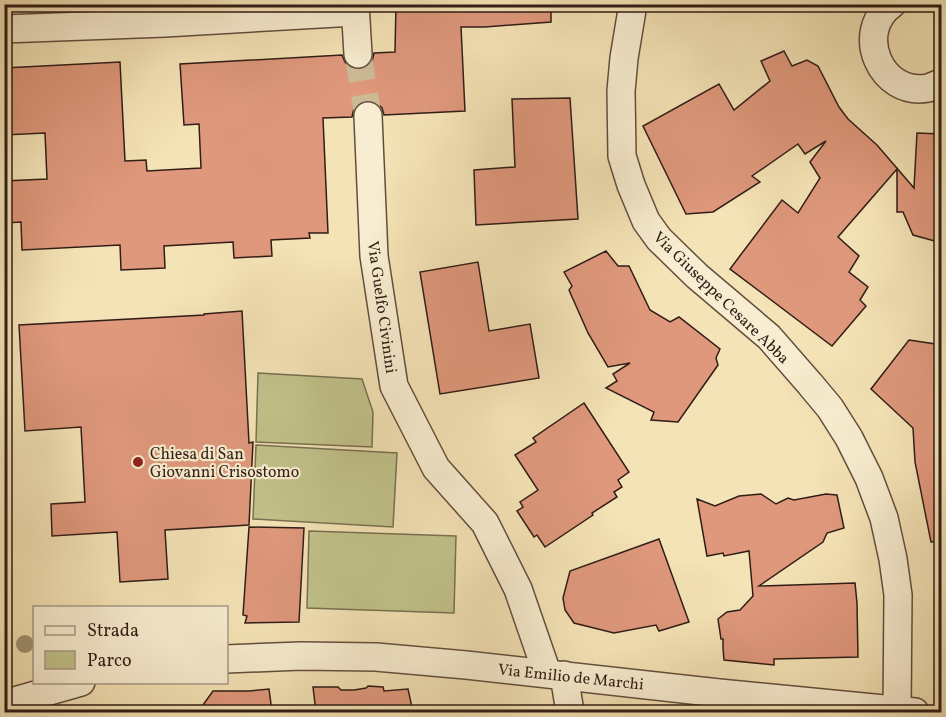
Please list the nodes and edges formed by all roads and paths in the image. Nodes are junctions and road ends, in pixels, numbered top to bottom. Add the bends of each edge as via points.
1 (633, 4) edge
2 (355, 8) edge
3 (879, 10) edge
4 (166, 14) edge
5 (4, 29) edge
6 (358, 54) tunnel mouth
7 (942, 83) edge
8 (368, 116) tunnel mouth
9 (228, 659) edge
10 (555, 674) junction
11 (74, 684) edge
12 (4, 704) edge
13 (570, 712) edge
14 (907, 712) edge

1 - 14 street, Via Giuseppe Cesare Abba via 621,91 622,156 630,185 659,240 769,338 830,408 849,438 885,518 898,595
2 - 4 street
2 - 6 street
3 - 7 street via 873,48 886,74 912,88
4 - 5 street
8 - 10 street, Via Guelfo Civinini via 374,256 394,386 436,468 485,523
9 - 10 street, Via Emilio de Marchi via 365,656
10 - 13 street, Via Guelfo Civinini
10 - 14 street, Via Emilio de Marchi
11 - 12 street

